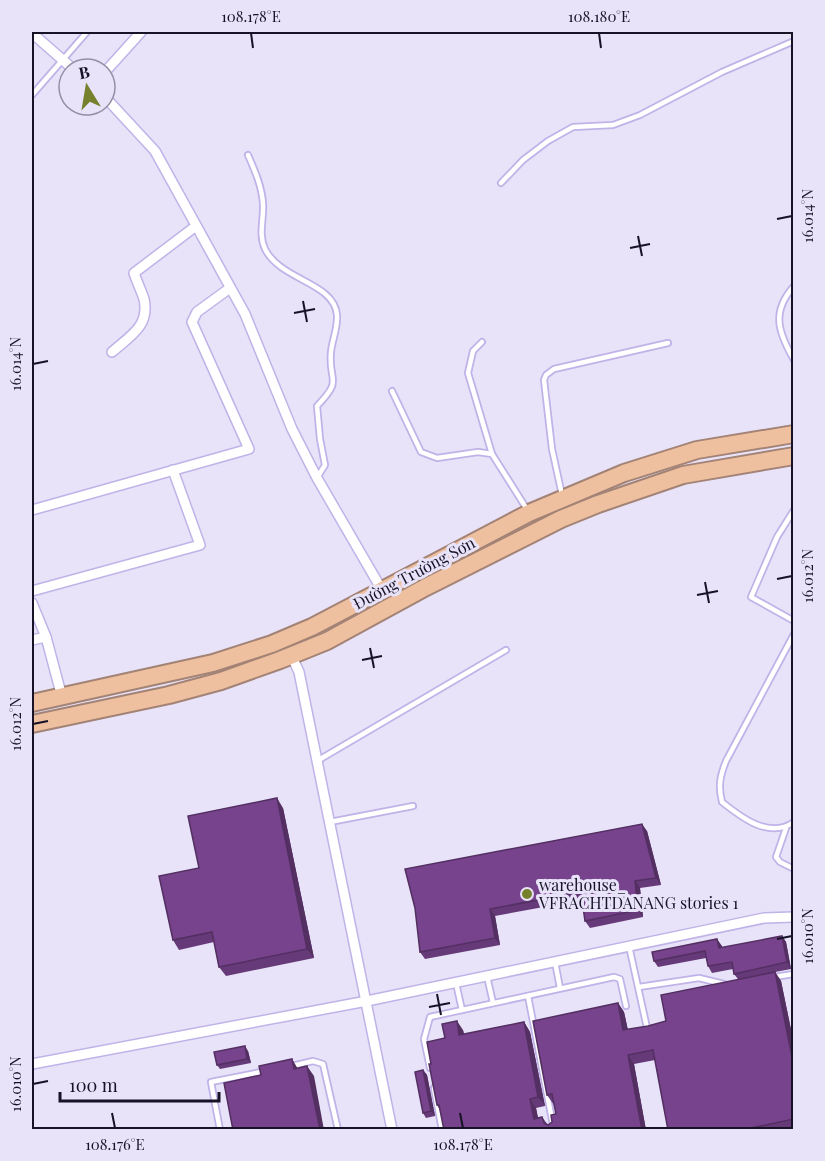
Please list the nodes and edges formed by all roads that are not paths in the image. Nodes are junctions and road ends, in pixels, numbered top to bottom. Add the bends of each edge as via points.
1 (87, 32) edge
2 (141, 32) edge
3 (32, 33) edge
4 (794, 42) edge
5 (59, 57) edge
6 (65, 57) edge
7 (117, 59) edge
8 (57, 66) edge
9 (32, 95) edge
10 (117, 111) edge
11 (248, 155) dead end
12 (501, 183) dead end
13 (196, 226) junction
14 (794, 285) edge
15 (230, 288) junction
16 (482, 342) dead end
17 (668, 343) dead end
18 (112, 352) dead end
19 (794, 360) edge
20 (392, 391) dead end
21 (794, 434) edge
22 (492, 454) junction
23 (794, 456) edge
24 (173, 470) junction
25 (317, 478) junction
26 (562, 498) junction
27 (32, 510) edge
28 (794, 510) edge
29 (529, 513) junction
30 (382, 590) junction
31 (32, 591) edge
32 (32, 603) edge
33 (794, 621) edge
34 (794, 634) edge
35 (46, 637) junction
36 (32, 640) edge
37 (506, 650) dead end
38 (291, 655) junction
39 (62, 697) junction
40 (32, 703) edge
41 (32, 724) edge
42 (317, 761) junction
43 (413, 806) dead end
44 (330, 822) junction
45 (794, 822) edge
46 (786, 828) junction
47 (794, 869) edge
48 (794, 917) edge
49 (630, 946) junction
50 (555, 962) junction
51 (794, 974) edge
52 (488, 976) junction
53 (763, 980) edge
54 (456, 983) junction
55 (732, 986) edge
56 (639, 987) junction
57 (560, 988) junction
58 (528, 996) junction
59 (367, 1001) junction
60 (493, 1003) junction
61 (626, 1006) dead end
62 (462, 1010) junction
63 (647, 1028) edge
64 (32, 1064) edge
65 (290, 1066) edge
66 (267, 1071) edge
67 (431, 1073) edge
68 (433, 1084) edge
69 (220, 1130) edge
70 (338, 1130) edge
71 (392, 1130) edge
72 (442, 1130) edge
73 (554, 1130) edge

1 - 6 lane
2 - 7 street
3 - 5 street
4 - 12 lane via 722,72 640,115 613,125 573,127 523,160
8 - 9 lane
10 - 13 street via 155,151
11 - 25 lane via 262,194 261,233 266,251 286,272 326,294 337,314 331,352 333,387 317,406 325,465
13 - 15 street
13 - 18 street via 134,273 146,314 140,328
14 - 19 lane via 783,299 778,319
15 - 24 street via 197,312 192,322 249,449
15 - 25 street
16 - 22 lane via 473,351 468,373
17 - 26 lane via 554,369 546,375 552,449
20 - 22 lane via 421,452 437,458 478,452
21 - 26 highway, Đường Trường Sơn via 678,455
22 - 29 lane
23 - 38 highway, Đường Trường Sơn via 683,475 598,504 426,587 327,641
24 - 27 street
24 - 31 street via 200,545
25 - 30 street
26 - 29 highway, Đường Trường Sơn
28 - 33 lane via 777,537 751,597
29 - 30 highway, Đường Trường Sơn
30 - 39 highway, Đường Trường Sơn via 312,627 242,654
32 - 35 street
34 - 46 lane via 719,778 722,802 737,814 772,830
35 - 36 street
35 - 39 street
37 - 42 lane
38 - 41 highway, Đường Trường Sơn via 169,695
38 - 42 street via 299,672
39 - 40 highway, Đường Trường Sơn
42 - 44 street
43 - 44 lane
44 - 59 street
45 - 46 lane
46 - 47 lane via 776,857
48 - 49 street via 764,918
49 - 50 street
49 - 56 lane
50 - 52 street
50 - 57 lane
51 - 53 lane
52 - 54 street
52 - 60 lane
54 - 59 street
54 - 62 lane
55 - 56 lane via 699,978
56 - 63 lane
57 - 58 lane
57 - 61 lane via 614,977 620,979
58 - 60 lane
58 - 73 lane
59 - 64 street
59 - 71 street
60 - 62 lane
62 - 67 lane via 430,1017 424,1039
65 - 70 lane via 313,1061 323,1064
66 - 69 lane via 211,1083
68 - 72 lane

